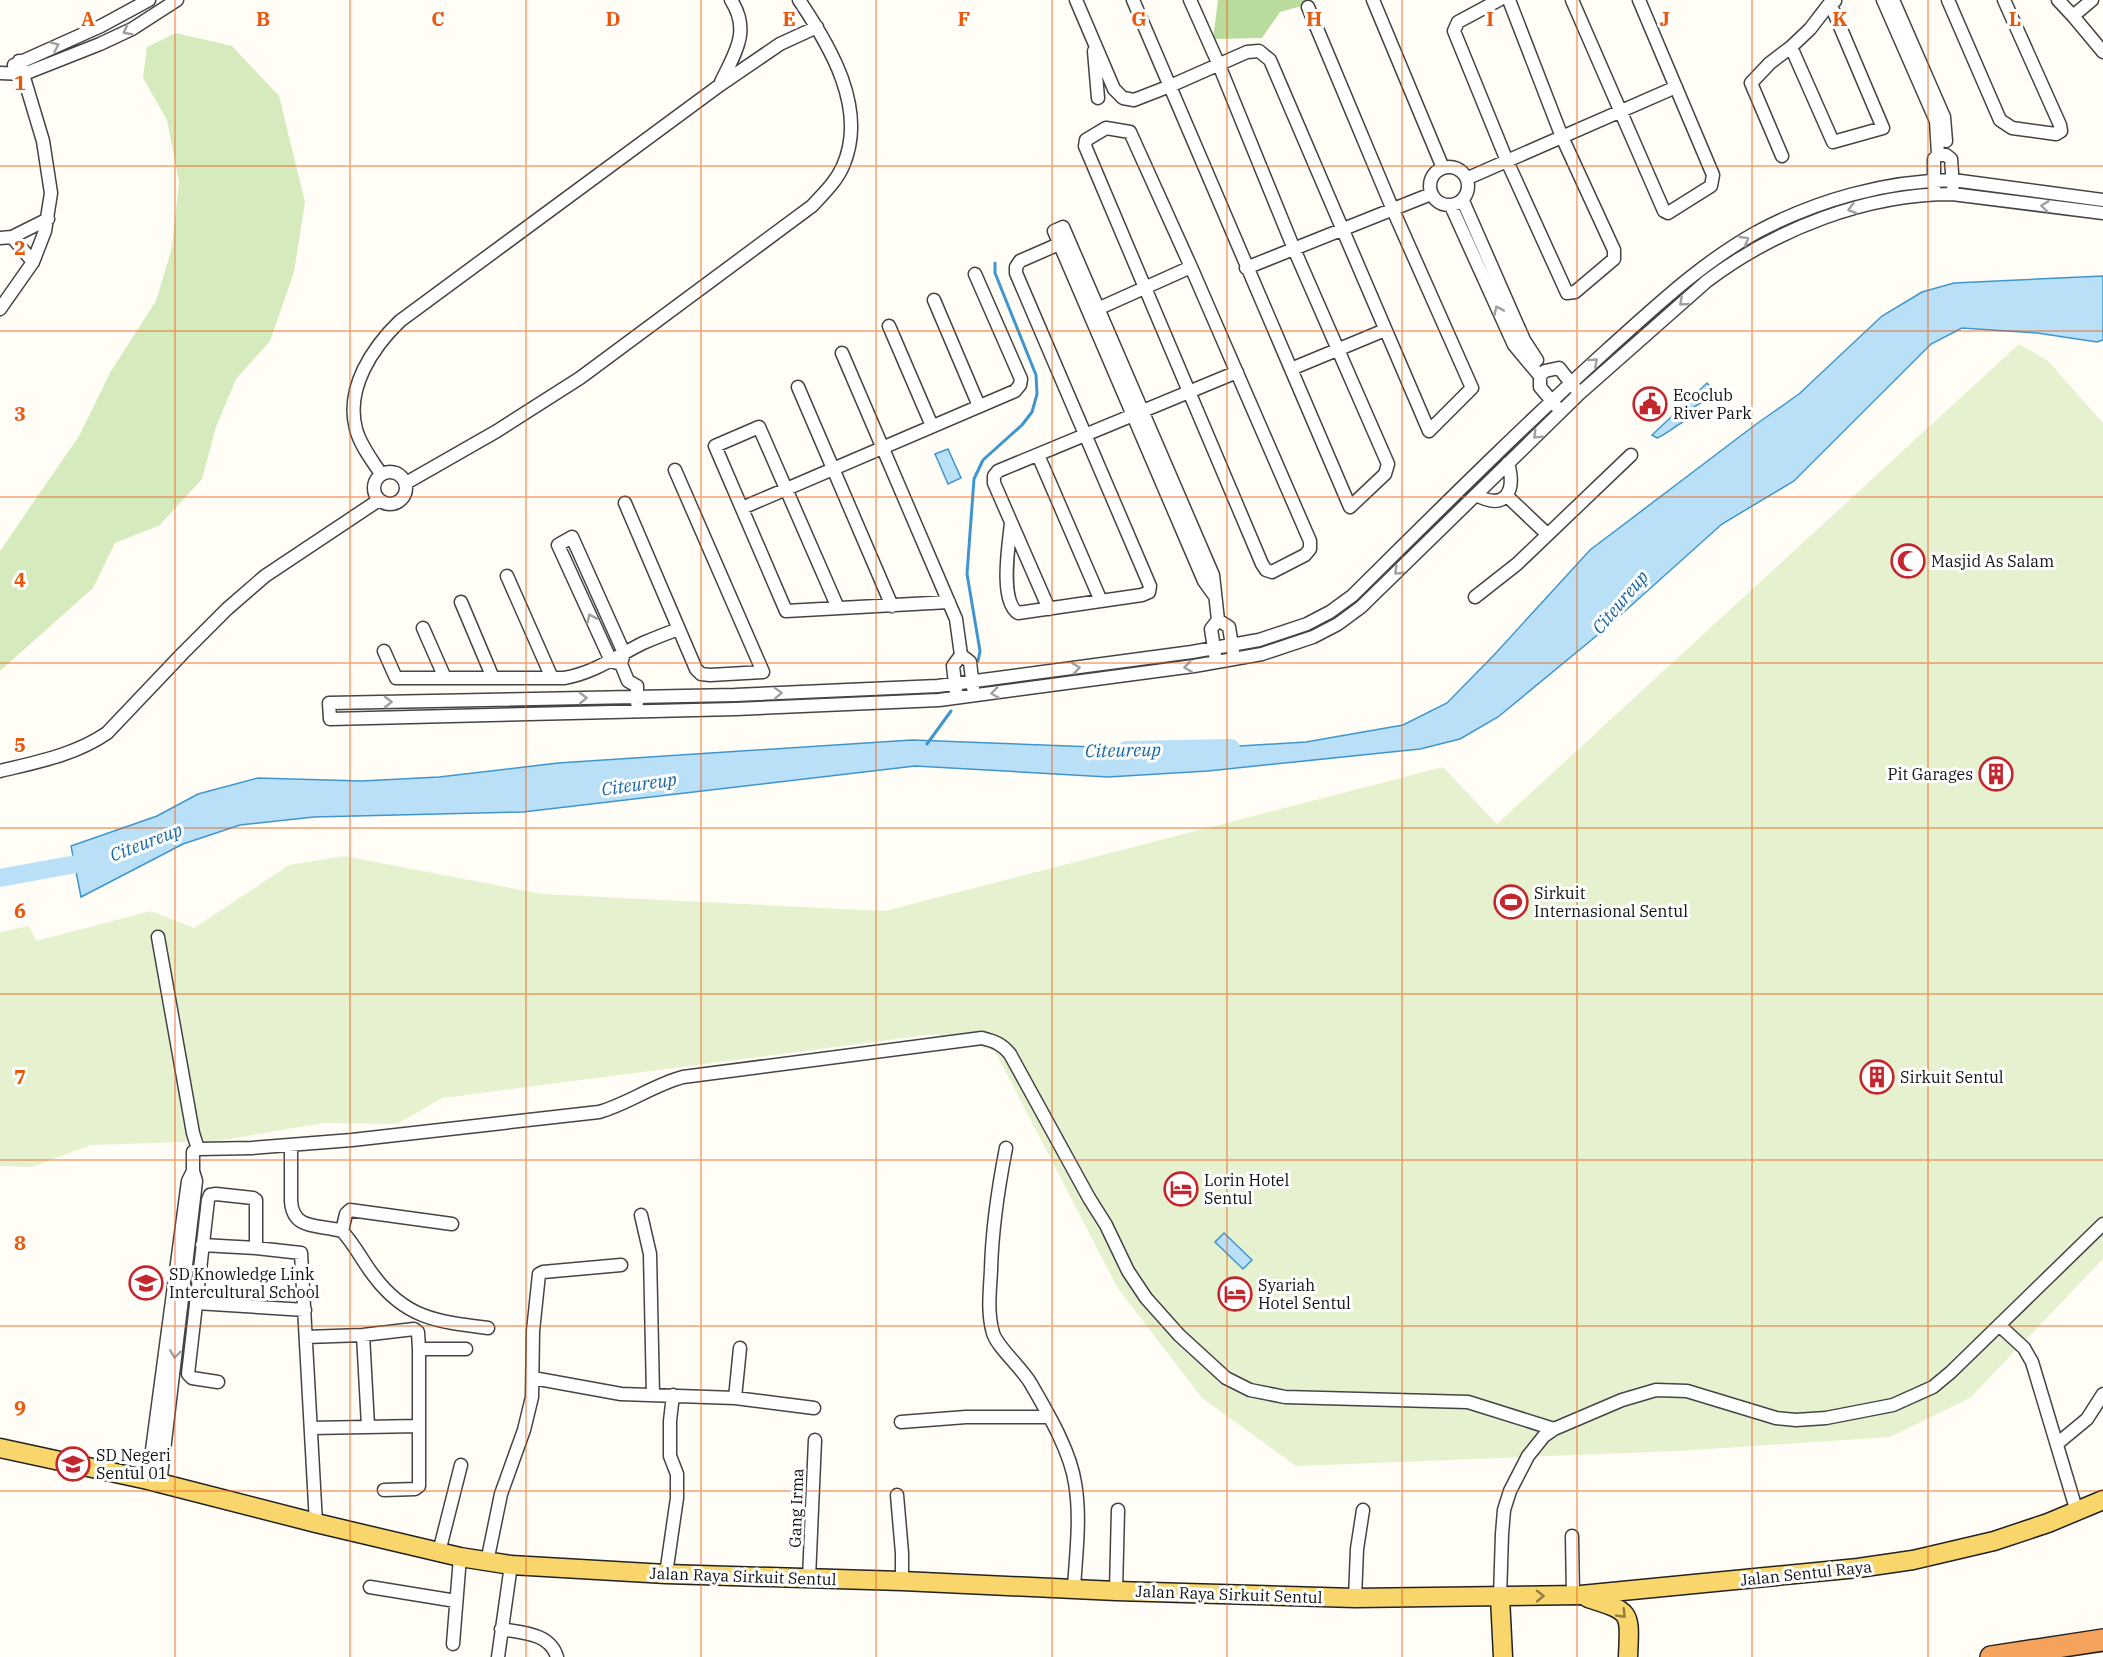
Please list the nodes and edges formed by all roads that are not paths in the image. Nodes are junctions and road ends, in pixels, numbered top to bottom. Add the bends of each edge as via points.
1 (149, 0) edge
2 (177, 0) edge
3 (731, 0) edge
4 (799, 0) edge
5 (1076, 0) edge
6 (1133, 0) edge
7 (1190, 0) edge
8 (1373, 0) edge
9 (1498, 0) edge
10 (1509, 0) edge
11 (1572, 0) edge
12 (1639, 0) edge
13 (1883, 0) edge
14 (1893, 0) edge
15 (1948, 0) edge
16 (2004, 0) edge
17 (2058, 0) edge
18 (2092, 0) edge
19 (1833, 2) edge
20 (1308, 7) dead end
21 (2073, 16) junction
22 (817, 27) junction
23 (1093, 37) junction
24 (1791, 47) junction
25 (2103, 51) edge
26 (19, 62) junction
27 (1219, 65) junction
28 (2, 73) edge
29 (24, 74) junction
30 (720, 85) junction
31 (1170, 86) junction
32 (1676, 87) junction
33 (1098, 98) dead end
34 (1620, 111) junction
35 (1940, 119) junction
36 (1562, 137) junction
37 (1942, 155) junction
38 (1782, 156) dead end
39 (1507, 161) junction
40 (1443, 168) junction
41 (1468, 178) junction
42 (1935, 180) junction
43 (1953, 180) junction
44 (1431, 194) junction
45 (1934, 194) junction
46 (1952, 194) junction
47 (2103, 200) edge
48 (1457, 204) junction
49 (1392, 210) junction
50 (2103, 213) edge
51 (48, 219) junction
52 (1343, 230) junction
53 (6, 238) edge
54 (1294, 249) junction
55 (33, 262) junction
56 (1191, 267) junction
57 (1246, 268) junction
58 (975, 274) dead end
59 (1145, 288) junction
60 (934, 300) dead end
61 (0, 309) edge
62 (1093, 311) junction
63 (889, 326) dead end
64 (1385, 330) junction
65 (1338, 349) junction
66 (842, 353) dead end
67 (1291, 369) junction
68 (1237, 372) junction
69 (1543, 374) junction
70 (1571, 383) junction
71 (798, 387) dead end
72 (1189, 392) junction
73 (1579, 394) junction
74 (1552, 401) junction
75 (979, 406) junction
76 (1561, 412) junction
77 (1138, 414) junction
78 (932, 426) junction
79 (1086, 435) junction
80 (883, 448) junction
81 (1038, 454) junction
82 (1631, 455) dead end
83 (1509, 463) junction
84 (833, 469) junction
85 (675, 470) dead end
86 (381, 474) junction
87 (406, 483) junction
88 (787, 489) junction
89 (1476, 495) junction
90 (1507, 496) junction
91 (379, 500) junction
92 (625, 503) dead end
93 (742, 508) junction
94 (1011, 523) junction
95 (1547, 534) junction
96 (507, 576) dead end
97 (1475, 597) dead end
98 (1101, 601) junction
99 (461, 602) dead end
100 (949, 602) junction
101 (892, 606) junction
102 (838, 608) junction
103 (1049, 609) junction
104 (1218, 620) junction
105 (423, 628) dead end
106 (679, 628) junction
107 (1232, 645) junction
108 (1214, 648) junction
109 (384, 651) dead end
110 (961, 655) junction
111 (619, 659) junction
112 (1234, 659) junction
113 (1216, 662) junction
114 (445, 678) junction
115 (493, 678) junction
116 (552, 678) junction
117 (628, 681) junction
118 (972, 682) junction
119 (955, 684) junction
120 (974, 696) junction
121 (621, 697) junction
122 (637, 697) junction
123 (956, 698) junction
124 (621, 711) junction
125 (637, 711) junction
126 (0, 771) edge
127 (158, 937) dead end
128 (291, 1145) junction
129 (1006, 1148) dead end
130 (198, 1149) junction
131 (641, 1215) dead end
132 (452, 1224) dead end
133 (2103, 1224) edge
134 (342, 1231) junction
135 (202, 1245) junction
136 (256, 1248) junction
137 (621, 1264) dead end
138 (196, 1303) junction
139 (305, 1310) junction
140 (1999, 1325) junction
141 (488, 1328) dead end
142 (363, 1335) junction
143 (306, 1336) junction
144 (740, 1348) dead end
145 (419, 1349) junction
146 (466, 1349) dead end
147 (533, 1378) junction
148 (218, 1382) dead end
149 (2103, 1394) edge
150 (653, 1395) junction
151 (673, 1395) junction
152 (735, 1398) junction
153 (814, 1408) dead end
154 (1048, 1417) junction
155 (901, 1422) dead end
156 (368, 1426) junction
157 (419, 1426) junction
158 (311, 1428) junction
159 (1554, 1429) junction
160 (815, 1440) dead end
161 (2058, 1443) junction
162 (0, 1448) edge
163 (461, 1465) dead end
164 (154, 1482) junction
165 (384, 1490) dead end
166 (897, 1495) dead end
167 (2103, 1500) edge
168 (1118, 1510) dead end
169 (1363, 1510) dead end
170 (2077, 1512) junction
171 (316, 1523) junction
172 (1572, 1536) dead end
173 (439, 1552) junction
174 (460, 1557) junction
175 (487, 1562) junction
176 (511, 1565) junction
177 (666, 1574) junction
178 (809, 1578) junction
179 (902, 1581) junction
180 (370, 1587) dead end
181 (1074, 1588) junction
182 (1116, 1591) junction
183 (1577, 1595) junction
184 (1500, 1597) junction
185 (1355, 1598) junction
186 (456, 1601) junction
187 (501, 1629) junction
188 (2103, 1640) edge
189 (453, 1644) dead end
190 (498, 1657) edge
191 (557, 1657) edge
192 (1503, 1657) edge
193 (1628, 1657) edge
194 (1991, 1657) edge

26 -> 1 street
2 -> 29 street via 132,29
3 - 30 street via 741,32
4 - 22 street
5 - 23 street
6 - 31 street
7 - 27 street
8 - 40 street
9 - 39 street via 1458,22 1454,31
10 - 36 street
11 - 34 street
12 - 32 street
13 - 35 street
14 - 35 street
15 - 16 street via 2000,120 2012,128 2056,134 2061,131 2060,125
17 - 21 street
18 - 21 street
19 - 24 street
19 - 24 street via 1883,128 1833,142
20 - 49 street
21 - 25 street
22 - 30 street via 780,44
22 - 87 street via 838,68 851,127 843,166 827,190 812,206 580,378
23 - 31 street via 1114,89 1123,98 1134,100
23 - 33 street
24 - 38 street via 1751,83
26 - 28 street
26 - 29 street
27 - 31 street
27 - 52 street via 1247,52 1259,51 1270,60
27 - 54 street
28 - 29 street
29 - 51 street via 44,141 51,194
30 - 86 street via 400,321 380,342 362,373 354,410 355,428
31 - 57 street
32 - 34 street
32 - 34 street via 1713,175 1711,186 1668,213
34 - 36 street
35 - 37 street
36 - 39 street
36 - 39 street via 1614,250 1614,259 1575,292 1567,293
37 - 42 street via 1934,159
37 - 43 street via 1951,159
39 - 41 street
40 - 41 street via 1460,169
40 - 44 street via 1436,171 1430,182
41 - 48 street via 1469,191
42 - 43 street
42 - 45 street
70 -> 42 street via 1688,280 1757,232 1858,193
43 - 46 street
43 - 47 street
44 - 48 street via 1439,204
44 - 49 street
45 - 46 street
45 -> 73 street via 1895,199 1830,216 1759,248 1707,281
50 -> 46 street
48 - 69 street via 1519,342
49 - 52 street
49 - 64 street via 1472,388 1428,431
51 - 53 street
51 - 55 street
52 - 54 street
52 - 64 street
53 - 55 street
54 - 57 street
54 - 65 street
55 - 61 street
56 - 59 street
56 - 59 street via 1130,132 1106,128 1086,140 1085,146
56 - 68 street
57 - 67 street
58 - 75 street via 1021,379 1015,391
59 - 62 street
59 - 72 street
60 - 75 street
62 - 77 street
62 - 79 street via 1059,243 1020,261 1016,267
63 - 78 street
64 - 65 street
65 - 67 street
65 - 67 street via 1388,464 1385,474 1350,507
66 - 80 street
68 - 72 street
68 - 72 street via 1310,541 1305,555 1272,572 1262,564
69 - 70 street via 1559,368
69 - 74 street via 1540,387
70 - 73 street
70 - 74 street
71 - 84 street
72 - 77 street
73 - 76 street
74 - 76 street
74 - 107 street via 1352,596 1307,624
75 - 78 street
76 -> 83 street
77 - 79 street
77 - 104 street via 1213,575
78 - 80 street
79 - 81 street
79 - 98 street via 1150,586 1142,596
80 - 84 street
80 - 100 street
81 - 94 street via 994,476
81 - 98 street
82 - 95 street
83 - 89 street
83 - 90 street via 1512,476
84 - 88 street
84 - 101 street
85 - 106 street via 763,672 701,674
86 - 87 street via 398,473
86 - 91 street via 374,490
87 - 91 street via 402,500 390,505
88 - 93 street
88 - 93 street via 759,427 715,446
88 - 102 street
89 - 90 street via 1488,501
89 -> 112 street via 1361,607 1338,624 1286,647
90 - 95 street
91 - 126 street via 265,576 183,652 107,733 73,752
92 - 106 street
93 - 102 street via 786,611
94 - 103 street
94 - 103 street via 1006,565 1012,610 1018,613
95 - 97 street
96 - 116 street
98 - 103 street
99 - 115 street
100 - 101 street
100 - 110 street via 956,619
101 - 102 street
104 - 107 street via 1229,627
104 - 108 street via 1211,629
105 - 114 street
106 - 111 street
107 - 108 street
107 - 112 street
108 - 113 street
118 -> 108 street
109 - 114 street via 396,678
110 - 118 street via 970,662
110 - 119 street via 953,666
111 -> 111 street via 558,544 572,537
111 - 116 street via 581,675
111 - 117 street
112 - 113 street
113 -> 120 street
114 - 115 street
115 - 116 street
117 - 121 street via 621,687
117 - 122 street via 637,686
118 - 119 street
118 - 120 street
122 -> 119 street
119 - 123 street
120 - 123 street
121 - 122 street
121 - 124 street
124 -> 121 street via 330,719 329,703
122 - 125 street
123 - 125 street
124 - 125 street
127 - 130 street
128 - 130 street
128 - 134 street via 291,1201 295,1218 305,1224
128 - 159 street via 599,1112 683,1077 982,1038 1003,1046 1010,1054 1146,1298 1226,1378 1250,1390 1285,1397 1467,1402
129 - 154 street via 991,1244 989,1300 993,1336 1025,1374
130 - 164 street via 193,1152 196,1181
131 - 150 street via 650,1254
132 - 134 street via 351,1210 345,1214
133 - 140 street
134 - 141 street via 375,1277 409,1308 436,1321
135 - 136 street
135 - 136 street via 208,1200 216,1194 256,1200
135 - 138 street
136 - 139 street via 301,1253
137 - 147 street via 538,1274
138 - 139 street
138 - 148 street via 188,1374
139 - 143 street
140 - 159 street via 1933,1387 1893,1405 1826,1418 1796,1419 1764,1415 1687,1391 1656,1390
140 - 161 street via 2024,1348 2032,1362
142 - 143 street
142 - 145 street via 414,1329 418,1332
142 - 156 street
143 - 158 street
144 - 152 street
145 - 146 street
145 - 157 street
147 - 150 street via 621,1394
147 - 175 street via 524,1430 501,1494
149 - 161 street via 2087,1419
150 - 151 street
151 - 152 street
151 - 177 street via 670,1456 677,1474 677,1498
152 - 153 street
154 - 155 street
154 - 181 street via 1075,1482
156 - 157 street
156 - 158 street
157 - 165 street via 419,1486
158 - 171 street
159 - 184 street via 1528,1456 1510,1491 1504,1510
160 - 178 street, Gang Irma
161 - 170 street
162 - 164 main road, Jalan Raya Sirkuit Sentul
163 - 173 street
164 - 171 main road, Jalan Raya Sirkuit Sentul
166 - 179 street
167 - 170 main road, Jalan Sentul Raya
168 - 182 street
169 - 185 street
170 - 183 main road, Jalan Sentul Raya via 2013,1535 1912,1560
171 - 173 main road, Jalan Raya Sirkuit Sentul
172 - 183 street
173 - 174 main road, Jalan Raya Sirkuit Sentul
174 - 175 main road, Jalan Raya Sirkuit Sentul
174 - 186 street
175 - 176 main road, Jalan Raya Sirkuit Sentul
176 - 177 main road, Jalan Raya Sirkuit Sentul
176 - 187 street
177 - 178 main road, Jalan Raya Sirkuit Sentul
178 - 179 main road, Jalan Raya Sirkuit Sentul
179 - 181 main road, Jalan Raya Sirkuit Sentul
180 - 186 street
181 - 182 main road, Jalan Raya Sirkuit Sentul
182 - 185 main road, Jalan Raya Sirkuit Sentul
184 -> 183 main road, Jalan Sentul Raya
183 -> 193 main road via 1620,1608 1630,1623
184 - 185 main road, Jalan Raya Sirkuit Sentul
184 - 192 main road
186 - 189 street
187 - 190 street
187 - 191 street via 549,1641
188 - 194 highway

